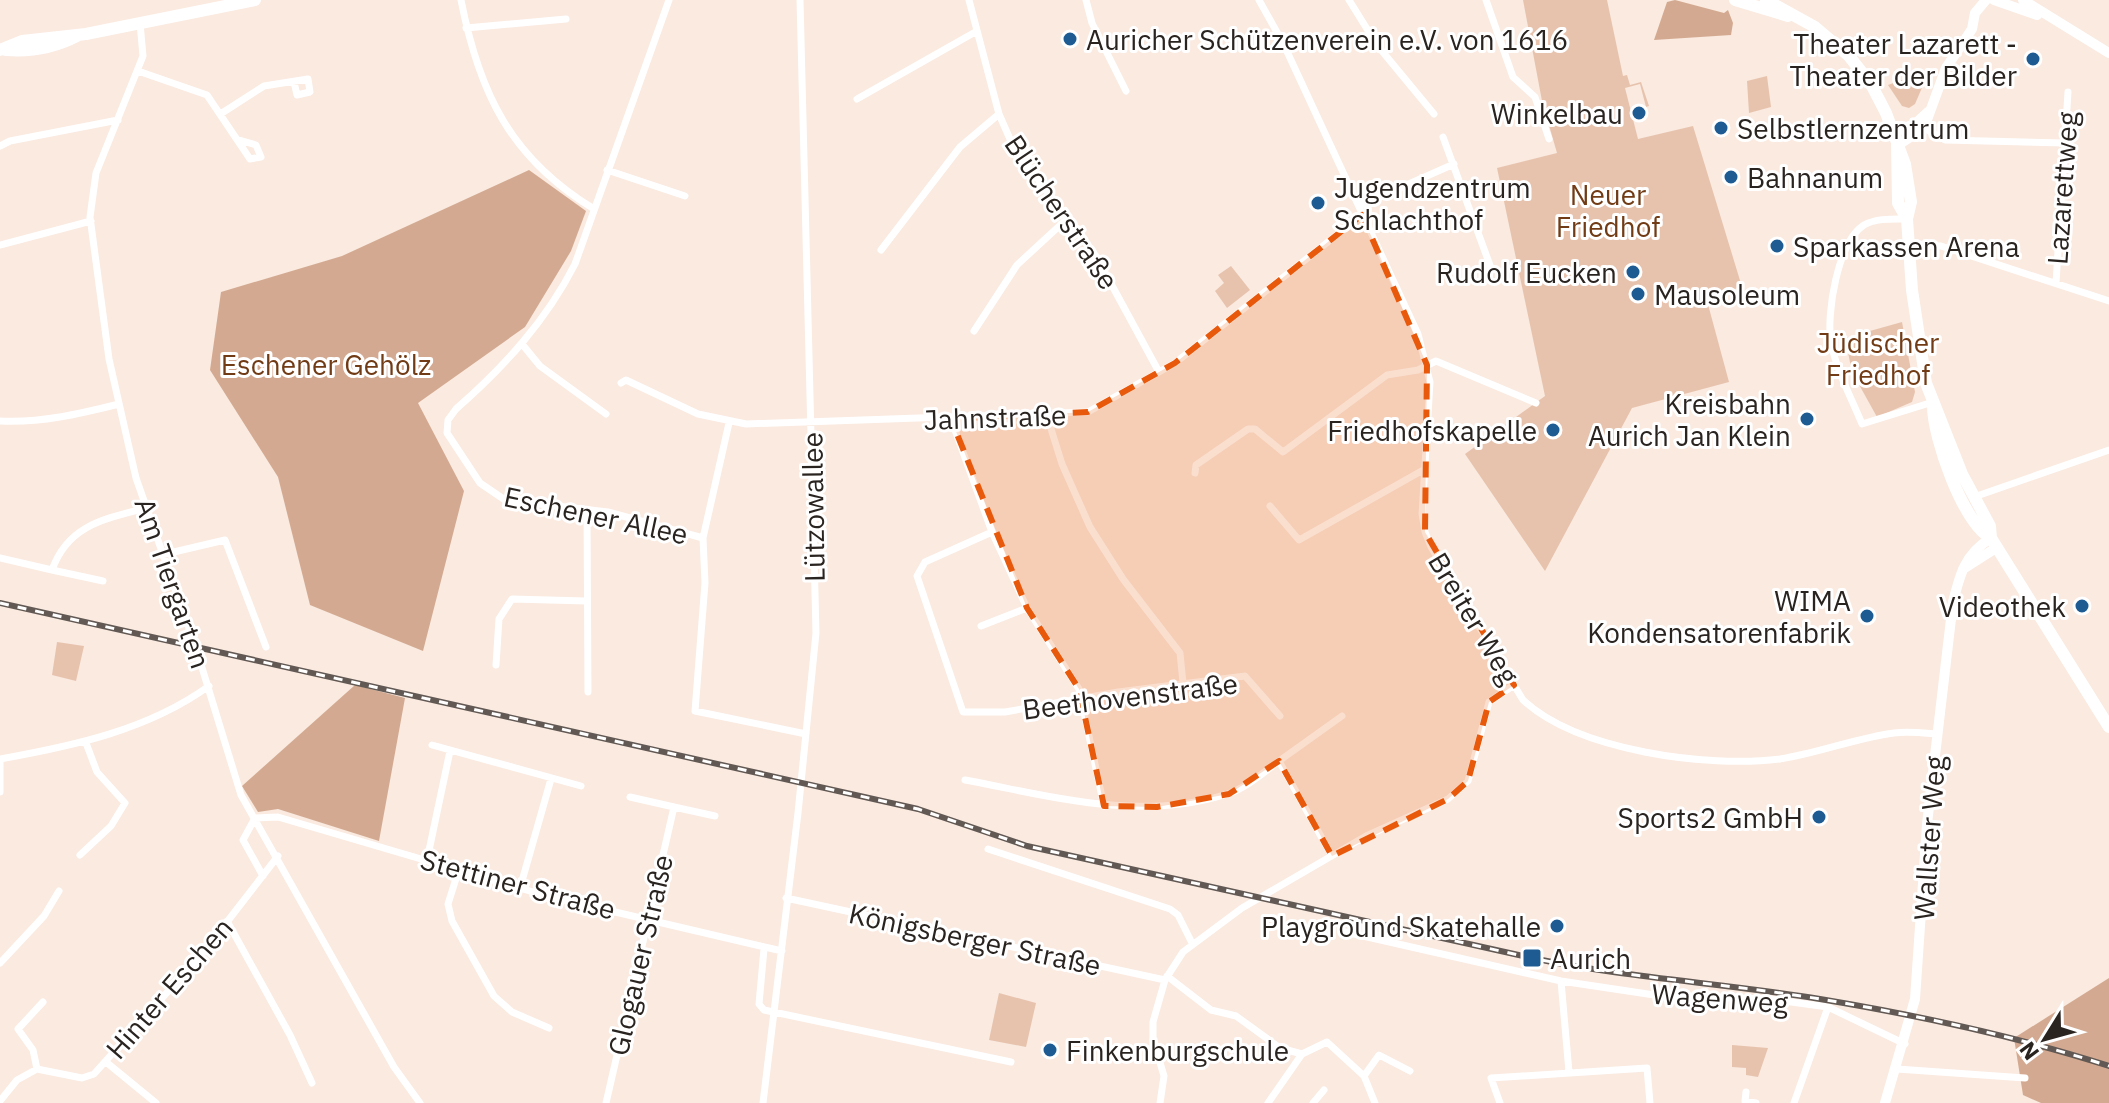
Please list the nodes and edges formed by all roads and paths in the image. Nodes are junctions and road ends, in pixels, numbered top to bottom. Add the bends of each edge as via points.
1 (255, 0) edge
2 (461, 0) edge
3 (669, 0) edge
4 (800, 0) edge
5 (969, 0) edge
6 (1086, 0) edge
7 (1259, 0) edge
8 (1349, 0) edge
9 (1486, 0) edge
10 (1735, 0) edge
11 (1766, 0) edge
12 (1986, 0) edge
13 (1994, 0) edge
14 (2023, 0) edge
15 (1799, 18) junction
16 (566, 19) dead end
17 (2050, 20) junction
18 (140, 23) junction
19 (466, 28) junction
20 (977, 31) junction
21 (1, 47) edge
22 (2109, 53) edge
23 (138, 71) junction
24 (294, 82) dead end
25 (1126, 91) dead end
26 (2068, 92) dead end
27 (857, 99) dead end
28 (1929, 110) junction
29 (222, 113) junction
30 (999, 114) junction
31 (1434, 114) dead end
32 (118, 120) junction
33 (1924, 128) junction
34 (1443, 137) dead end
35 (1896, 138) junction
36 (1549, 139) dead end
37 (239, 140) dead end
38 (2065, 143) junction
39 (0, 146) edge
40 (1454, 164) junction
41 (607, 170) junction
42 (685, 196) dead end
43 (1359, 206) junction
44 (594, 209) junction
45 (1362, 215) junction
46 (1069, 217) junction
47 (1907, 219) junction
48 (91, 221) junction
49 (1909, 244) junction
50 (0, 245) edge
51 (881, 250) dead end
52 (1491, 268) dead end
53 (2056, 283) junction
54 (2109, 301) edge
55 (974, 331) dead end
56 (522, 344) junction
57 (1427, 365) junction
58 (1159, 372) junction
59 (621, 383) dead end
60 (1933, 402) junction
61 (1536, 403) dead end
62 (119, 404) junction
63 (606, 414) dead end
64 (1047, 416) junction
65 (951, 419) junction
66 (0, 421) edge
67 (729, 423) junction
68 (812, 424) junction
69 (2109, 450) edge
70 (1425, 469) junction
71 (1195, 473) dead end
72 (1974, 497) junction
73 (1270, 506) dead end
74 (146, 508) junction
75 (587, 510) junction
76 (992, 532) junction
77 (703, 538) junction
78 (1994, 543) junction
79 (161, 555) junction
80 (0, 558) edge
81 (52, 570) junction
82 (103, 581) dead end
83 (586, 601) junction
84 (1027, 608) junction
85 (981, 626) dead end
86 (266, 647) dead end
87 (496, 665) dead end
88 (1183, 683) junction
89 (1514, 685) junction
90 (209, 686) junction
91 (588, 692) dead end
92 (1082, 699) junction
93 (1280, 716) dead end
94 (1342, 716) dead end
95 (2109, 727) edge
96 (806, 734) junction
97 (1937, 734) junction
98 (86, 743) junction
99 (432, 745) dead end
100 (450, 751) junction
101 (0, 759) edge
102 (1279, 761) junction
103 (551, 779) junction
104 (965, 780) dead end
105 (581, 786) dead end
106 (0, 792) edge
107 (630, 797) dead end
108 (1104, 806) junction
109 (674, 807) junction
110 (715, 816) dead end
111 (255, 818) junction
112 (988, 849) dead end
113 (80, 855) dead end
114 (278, 856) junction
115 (1332, 856) junction
116 (427, 860) junction
117 (459, 869) junction
118 (263, 876) junction
119 (520, 888) junction
120 (59, 891) dead end
121 (786, 898) junction
122 (649, 919) junction
123 (227, 921) junction
124 (1341, 931) dead end
125 (1192, 943) junction
126 (764, 949) junction
127 (782, 951) junction
128 (0, 963) edge
129 (1166, 978) junction
130 (1561, 981) junction
131 (43, 1002) dead end
132 (1828, 1007) junction
133 (775, 1012) junction
134 (549, 1028) dead end
135 (1905, 1044) junction
136 (1302, 1054) junction
137 (106, 1062) junction
138 (1011, 1062) dead end
139 (37, 1069) junction
140 (1897, 1069) junction
141 (1410, 1071) dead end
142 (1569, 1072) junction
143 (1364, 1076) junction
144 (2025, 1078) dead end
145 (312, 1083) dead end
146 (1324, 1090) dead end
147 (1746, 1092) dead end
148 (0, 1101) edge
149 (415, 1101) edge
150 (156, 1103) edge
151 (606, 1103) edge
152 (763, 1103) edge
153 (1160, 1103) edge
154 (1268, 1103) edge
155 (1313, 1103) edge
156 (1375, 1103) edge
157 (1500, 1103) edge
158 (1650, 1103) edge
159 (1756, 1103) edge
160 (1794, 1103) edge
161 (1885, 1103) edge

1 - 18 main road
2 - 19 street
3 - 41 street, Eschener Allee
4 - 68 street, Lützowallee
5 - 20 street, Blücherstraße
6 - 25 street
7 - 43 street, Breiter Weg
8 - 31 street via 1377,45
9 - 36 street via 1513,77 1535,97
10 - 15 main road
11 - 15 main road
12 - 28 street via 1946,68
13 - 17 street
14 - 17 street
15 - 35 main road via 1829,37 1862,70
16 - 19 street
17 - 22 street
18 - 21 main road via 79,35 60,45 25,51
18 - 23 street, Am Tiergarten via 144,42
19 - 44 street via 495,110 538,165
20 - 27 street
20 - 30 street, Blücherstraße
23 - 29 street via 197,89
23 - 32 street, Am Tiergarten
24 - 29 street via 264,86
26 - 38 street, Lazarettweg
28 - 33 street
28 - 35 street
29 - 37 street
30 - 46 street, Blücherstraße via 1020,156
30 - 51 street via 960,147
32 - 39 street
32 - 48 street, Am Tiergarten via 96,173
33 - 35 street
33 - 38 street via 1945,140
34 - 40 street
35 - 47 main road via 1898,203
38 - 53 street, Lazarettweg
40 - 43 street
40 - 52 street
41 - 42 street
41 - 44 street, Eschener Allee
43 - 45 street, Breiter Weg
44 - 56 street, Eschener Allee via 562,289
45 - 57 street, Breiter Weg via 1418,334
45 - 58 street, Jahnstraße
46 - 55 street via 1017,265
46 - 58 street, Blücherstraße via 1126,306
47 - 49 main road
47 - 60 street via 1863,226 1841,258 1830,324 1838,365 1862,424
48 - 50 street
48 - 62 street, Am Tiergarten
49 - 53 street via 1941,246
49 - 60 main road via 1916,334
53 - 54 street
56 - 63 street via 540,366
56 - 75 street, Eschener Allee via 456,409 447,433 489,492 505,500
57 - 61 street via 1436,361
57 - 70 street, Breiter Weg via 1431,405
57 - 71 street via 1387,375 1283,452 1248,429 1196,465
58 - 64 street, Jahnstraße via 1088,412
59 - 67 street, Jahnstraße via 626,380 663,400
60 - 72 main road
60 - 78 main road via 1933,429 1953,479 1979,532
62 - 66 street via 56,418
62 - 74 street, Am Tiergarten
64 - 65 street, Jahnstraße
64 - 88 street via 1090,527 1180,653
65 - 68 street, Jahnstraße
65 - 76 street
67 - 68 street, Jahnstraße
67 - 77 street
68 - 96 street, Lützowallee via 816,633
69 - 72 street
70 - 73 street via 1299,540
70 - 89 street, Breiter Weg via 1422,514 1431,547
72 - 78 main road
74 - 79 street, Am Tiergarten
74 - 81 street via 84,526 58,553
75 - 77 street, Eschener Allee
75 - 83 street
76 - 84 street
76 - 92 street, Beethovenstraße via 925,562 917,576 963,712 997,713
77 - 96 street via 705,583 695,711
78 - 95 main road
78 - 97 street, Wallster Weg via 1961,570
79 - 86 street via 225,540
79 - 90 street, Am Tiergarten
80 - 81 street
81 - 82 street
83 - 87 street via 512,599 499,619
83 - 91 street
84 - 85 street
84 - 92 street
88 - 92 street, Beethovenstraße
88 - 93 street, Beethovenstraße via 1245,676
89 - 97 street, Breiter Weg via 1539,714 1560,724 1606,744 1660,754 1779,759 1895,732
89 - 115 street via 1489,702 1468,781 1448,799
90 - 98 street via 183,705
90 - 111 street, Am Tiergarten via 241,795
92 - 108 street
94 - 102 street
96 - 121 street, Lützowallee
97 - 135 street, Wallster Weg via 1918,978
98 - 101 street
98 - 113 street via 97,772 125,803 111,826
99 - 100 street
100 - 103 street
100 - 116 street
101 - 106 street
102 - 108 street via 1229,794 1157,807
102 - 115 street
103 - 105 street
103 - 119 street
104 - 108 street
107 - 109 street
109 - 110 street
109 - 122 street, Glogauer Straße
111 - 114 street, Am Tiergarten
111 - 116 street, Stettiner Straße via 278,817
111 - 118 street via 243,840
112 - 125 street via 1170,909
114 - 118 street, Hinter Eschen
114 - 149 street, Am Tiergarten
115 - 125 street
116 - 117 street, Stettiner Straße
117 - 119 street, Stettiner Straße
117 - 134 street via 448,904 465,945 494,996 512,1012
118 - 123 street, Hinter Eschen
119 - 122 street, Stettiner Straße
120 - 128 street via 44,916
121 - 127 street, Lützowallee
121 - 129 street, Königsberger Straße
122 - 126 street, Stettiner Straße
122 - 151 street, Glogauer Straße
123 - 137 street, Hinter Eschen
123 - 145 street
124 - 130 street, Wagenweg
125 - 129 street
126 - 127 street, Stettiner Straße
126 - 133 street via 759,1004
127 - 133 street, Lützowallee
129 - 136 street via 1211,1010 1236,1016 1280,1048
129 - 153 street via 1152,1031 1164,1076
130 - 132 street, Wagenweg via 1661,996 1769,999
130 - 142 street
131 - 139 street via 18,1029 33,1050
132 - 135 street, Wagenweg
132 - 160 street
133 - 138 street
133 - 152 street, Lützowallee
135 - 140 street, Wallster Weg
136 - 143 street via 1327,1042
136 - 154 street
137 - 139 street, Hinter Eschen via 82,1078
137 - 150 street
139 - 148 street via 17,1080
140 - 144 street
140 - 161 street, Wallster Weg
141 - 143 street via 1379,1055
142 - 157 street via 1491,1078
142 - 158 street via 1647,1068
143 - 156 street
146 - 155 street
147 - 159 street via 1745,1101

